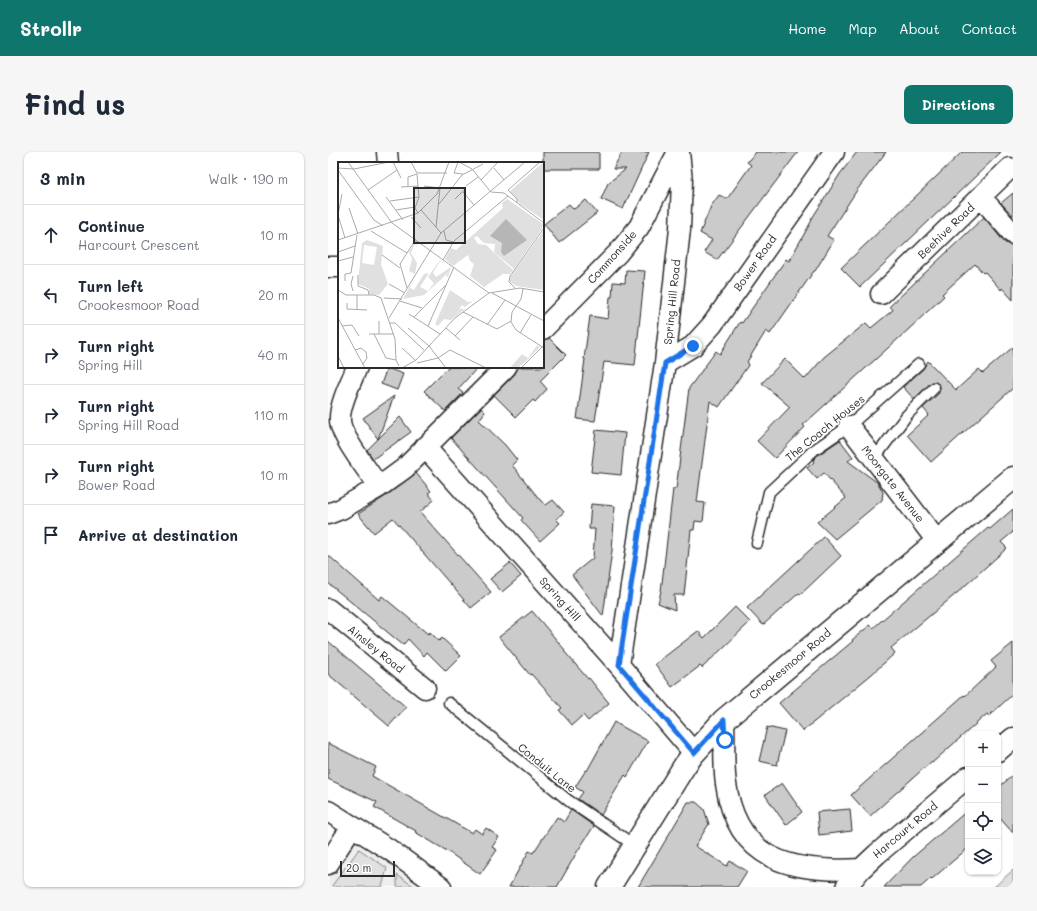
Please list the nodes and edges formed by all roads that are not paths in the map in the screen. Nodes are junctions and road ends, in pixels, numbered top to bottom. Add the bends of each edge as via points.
1 (387, 152) edge
2 (679, 152) edge
3 (834, 152) edge
4 (388, 162) edge
5 (1010, 168) dead end
6 (981, 196) junction
7 (1013, 234) edge
8 (881, 294) dead end
9 (544, 328) edge
10 (665, 363) junction
11 (919, 364) dead end
12 (355, 368) edge
13 (505, 368) edge
14 (934, 388) dead end
15 (336, 402) edge
16 (849, 426) junction
17 (425, 447) junction
18 (874, 459) junction
19 (1013, 478) edge
20 (379, 487) junction
21 (328, 514) edge
22 (938, 541) junction
23 (757, 544) dead end
24 (328, 609) edge
25 (619, 665) junction
26 (425, 688) dead end
27 (449, 703) dead end
28 (724, 720) junction
29 (1013, 738) edge
30 (1001, 748) edge
31 (694, 753) junction
32 (965, 780) edge
33 (328, 811) edge
34 (352, 826) junction
35 (634, 845) junction
36 (328, 864) edge
37 (861, 869) junction
38 (441, 887) edge
39 (609, 887) edge
40 (846, 887) edge

1 - 4 street
2 - 9 street, Commonside via 639,227 618,253
2 - 10 street, Spring Hill Road via 682,181 680,229
3 - 10 street, Bower Road via 712,325 693,346
5 - 6 street, Beehive Road
6 - 7 street
6 - 8 street, Beehive Road
10 - 25 street, Spring Hill Road
11 - 16 lane, The Coach Houses
12 - 15 street
13 - 17 street
14 - 18 lane via 907,415
15 - 20 street via 341,411 339,422 343,434
16 - 18 street, Moorgate Avenue
16 - 23 lane, The Coach Houses via 814,450 769,492
17 - 20 street via 405,468
17 - 25 street, Spring Hill
18 - 22 street, Moorgate Avenue
19 - 22 street, Crookesmoor Road
20 - 21 street
22 - 28 street, Crookesmoor Road
24 - 26 street, Ainsley Road
25 - 31 street, Spring Hill
27 - 35 lane, Conduit Lane via 569,801
28 - 31 street, Crookesmoor Road
28 - 37 street via 726,784 737,821 748,840 772,858 799,867 825,870
29 - 30 street
31 - 35 street, Crookesmoor Road
32 - 37 street, Harcourt Road
33 - 34 street
34 - 36 street
34 - 38 street
35 - 39 street, Crookesmoor Road
37 - 40 street, Harcourt Road

